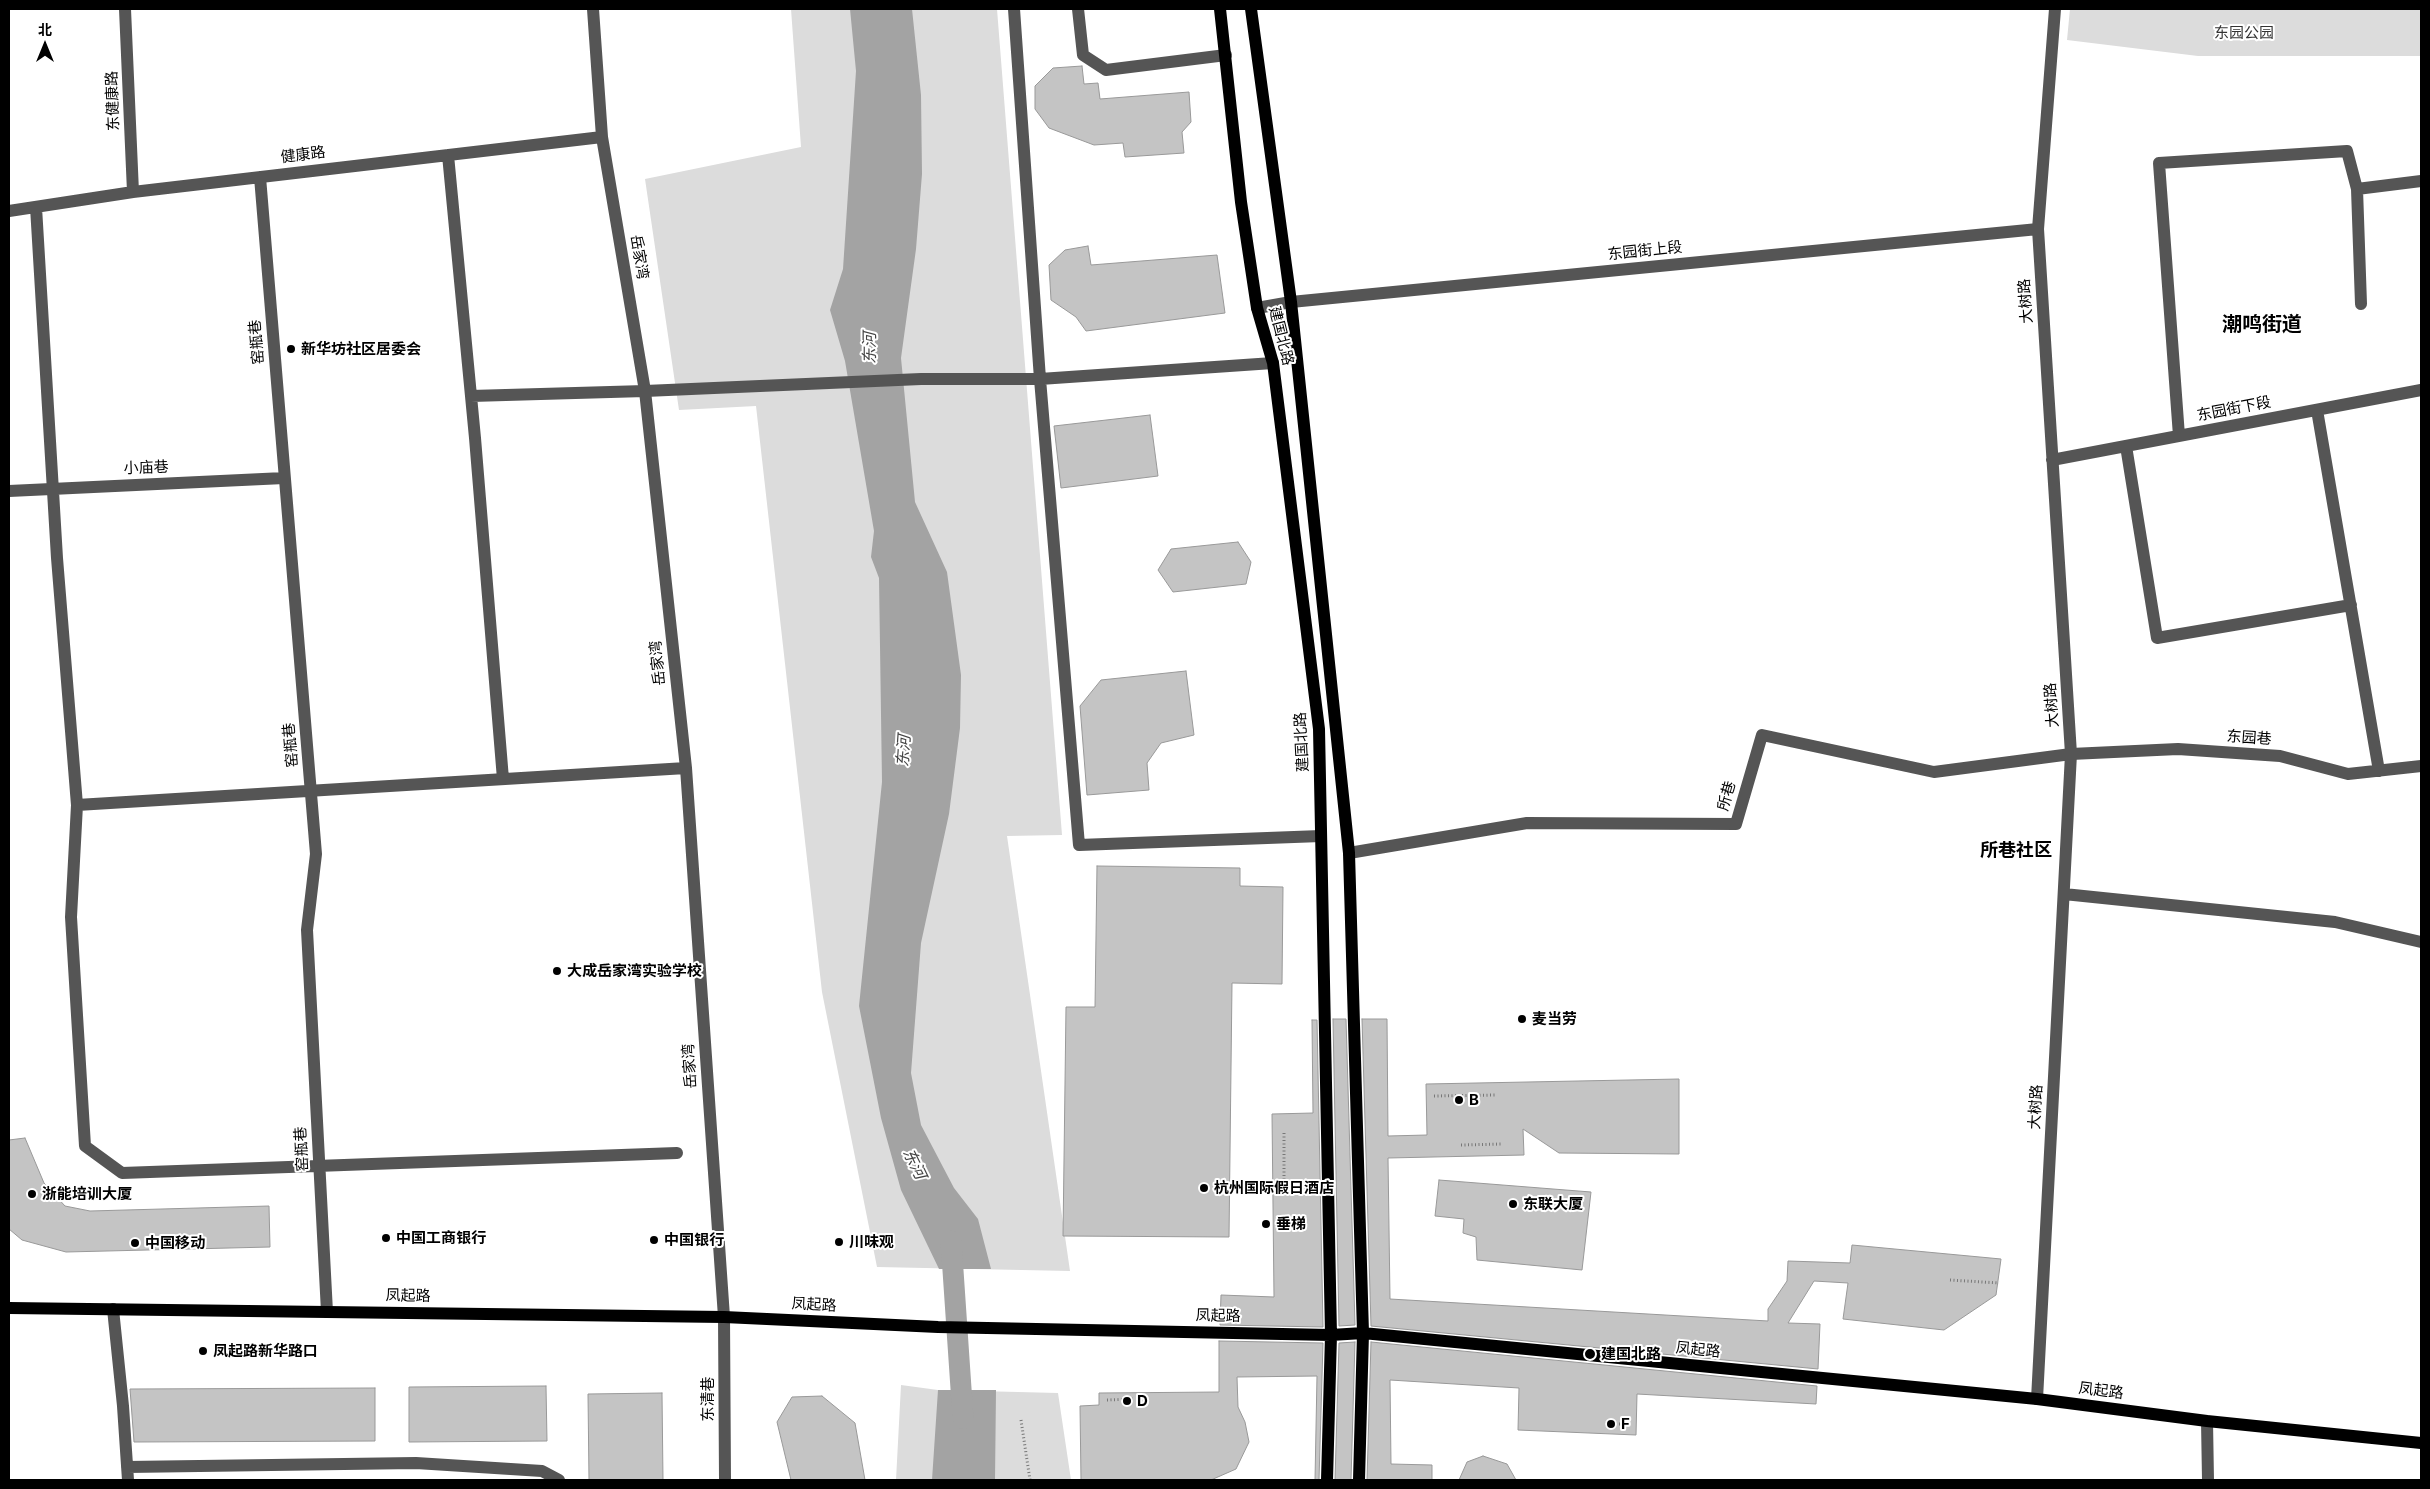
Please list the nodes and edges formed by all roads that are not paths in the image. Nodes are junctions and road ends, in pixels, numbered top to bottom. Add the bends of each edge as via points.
1 (125, 9) edge
2 (593, 9) edge
3 (1014, 9) edge
4 (1078, 9) edge
5 (1220, 9) edge
6 (1251, 9) edge
7 (2055, 9) edge
8 (1226, 55) junction
9 (602, 137) junction
10 (448, 155) junction
11 (260, 177) junction
12 (2421, 180) edge
13 (2357, 189) junction
14 (133, 192) junction
15 (36, 207) junction
16 (9, 211) edge
17 (2038, 229) junction
18 (1291, 302) junction
19 (2361, 304) dead end
20 (1257, 308) junction
21 (1273, 363) junction
22 (1040, 379) junction
23 (2421, 390) edge
24 (645, 392) junction
25 (471, 396) junction
26 (2318, 410) junction
27 (2179, 436) junction
28 (2126, 446) junction
29 (2052, 460) junction
30 (284, 478) junction
31 (52, 487) junction
32 (9, 491) edge
33 (2350, 605) junction
34 (2071, 754) junction
35 (2421, 766) edge
36 (686, 768) junction
37 (2379, 771) junction
38 (503, 779) junction
39 (311, 790) junction
40 (77, 805) junction
41 (1321, 836) junction
42 (1349, 853) junction
43 (2064, 894) junction
44 (2421, 942) edge
45 (677, 1153) dead end
46 (320, 1166) junction
47 (9, 1308) edge
48 (112, 1309) junction
49 (327, 1312) junction
50 (724, 1317) junction
51 (1363, 1333) junction
52 (1331, 1335) junction
53 (2037, 1400) junction
54 (2208, 1421) junction
55 (2421, 1443) edge
56 (127, 1467) junction
57 (128, 1480) edge
58 (560, 1480) edge
59 (725, 1480) edge
60 (1326, 1480) edge
61 (1359, 1480) edge
62 (2208, 1480) edge

1 - 14 street, 东健康路
2 - 9 street, 岳家湾
3 - 22 street
4 - 8 street via 1083,55 1106,70
5 - 8 main road, 建国北路
6 - 18 main road, 建国北路
7 - 17 street, 大树路
8 - 20 main road, 建国北路 via 1240,202
9 - 10 street, 健康路
9 - 24 street, 岳家湾
10 - 11 street, 健康路
10 - 25 street
11 - 14 street, 健康路
11 - 30 street, 窑瓶巷
12 - 13 street
13 - 19 street
13 - 27 street via 2347,151 2159,163
14 - 15 street, 健康路
15 - 16 street, 健康路
15 - 31 street
17 - 18 street, 东园街上段
17 - 29 street, 大树路
18 - 20 street, 东园街上段
18 - 42 main road, 建国北路
20 - 21 main road, 建国北路
21 - 22 street
21 - 41 main road, 建国北路 via 1319,729
22 - 24 street via 921,379
22 - 41 street via 1079,845
23 - 26 street, 东园街下段
24 - 25 street
24 - 36 street, 岳家湾
25 - 38 street
26 - 27 street, 东园街下段
26 - 33 street
27 - 28 street, 东园街下段
28 - 29 street, 东园街下段
28 - 33 street via 2157,638
29 - 34 street, 大树路
30 - 31 street, 小庙巷
30 - 39 street, 窑瓶巷
31 - 32 street, 小庙巷
31 - 40 street
33 - 37 street
34 - 37 street, 东园巷 via 2178,749 2280,756 2348,774
34 - 42 street, 所巷 via 1934,772 1762,735 1736,824 1527,823
34 - 43 street, 大树路
35 - 37 street, 东园巷
36 - 38 street
36 - 50 street, 岳家湾
38 - 39 street
39 - 40 street
39 - 46 street, 窑瓶巷 via 316,854 307,930
40 - 46 street via 71,917 85,1146 122,1173
41 - 52 main road, 建国北路
42 - 51 main road, 建国北路
43 - 44 street via 2335,922
43 - 53 street, 大树路
45 - 46 street
46 - 49 street, 窑瓶巷
47 - 48 main road, 凤起路
48 - 49 main road, 凤起路
48 - 56 street
49 - 50 main road, 凤起路
50 - 52 main road, 凤起路 via 938,1327
50 - 59 street, 东清巷
51 - 52 main road, 凤起路
51 - 53 main road, 凤起路
51 - 61 main road, 建国北路
52 - 60 main road, 建国北路
53 - 54 main road, 凤起路
54 - 55 main road, 凤起路
54 - 62 street
56 - 57 street
56 - 58 street via 416,1463 542,1471

